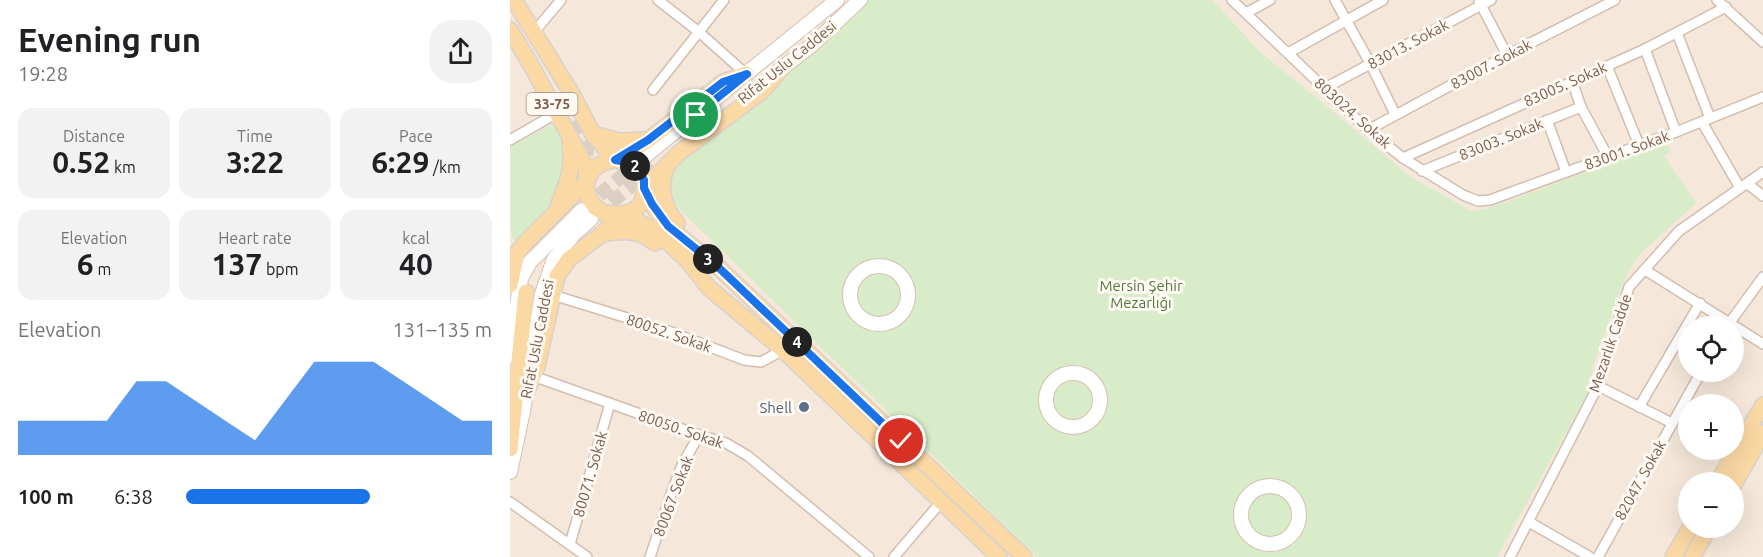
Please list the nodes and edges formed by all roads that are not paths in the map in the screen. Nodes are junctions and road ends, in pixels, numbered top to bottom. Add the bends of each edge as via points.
1 (514, 0) edge
2 (561, 0) edge
3 (658, 0) edge
4 (724, 0) edge
5 (860, 0) edge
6 (1232, 0) edge
7 (1270, 0) edge
8 (1335, 0) edge
9 (1383, 0) edge
10 (1491, 0) edge
11 (1615, 0) edge
12 (1717, 0) edge
13 (832, 1) edge
14 (1480, 2) edge
15 (1726, 7) junction
16 (510, 12) edge
17 (1246, 14) junction
18 (1346, 20) junction
19 (510, 30) edge
20 (534, 32) junction
21 (699, 32) junction
22 (1677, 33) junction
23 (1763, 42) edge
24 (1645, 49) junction
25 (1287, 53) junction
26 (1507, 55) junction
27 (1371, 63) junction
28 (1607, 66) junction
29 (782, 68) joint
30 (747, 74) junction
31 (1572, 81) junction
32 (1325, 88) junction
33 (653, 90) dead end
34 (1763, 97) edge
35 (1581, 107) junction
36 (557, 113) junction
37 (1395, 114) junction
38 (576, 120) tunnel mouth
39 (1547, 120) junction
40 (1706, 120) junction
41 (1368, 130) junction
42 (1676, 132) junction
43 (593, 134) junction
44 (570, 137) junction
45 (510, 140) edge
46 (648, 140) junction
47 (1639, 145) junction
48 (1608, 157) junction
49 (1403, 158) junction
50 (615, 160) junction
51 (656, 163) junction
52 (1422, 171) junction
53 (1566, 172) junction
54 (1763, 172) edge
55 (587, 181) junction
56 (644, 184) junction
57 (1744, 186) junction
58 (1763, 196) edge
59 (1490, 200) joint
60 (555, 213) junction
61 (593, 214) junction
62 (624, 214) junction
63 (602, 234) junction
64 (512, 261) edge
65 (717, 266) junction
66 (1645, 270) junction
67 (1763, 277) edge
68 (510, 285) edge
69 (709, 288) junction
70 (526, 292) dead end
71 (553, 295) junction
72 (850, 298) joint
73 (1700, 303) junction
74 (1718, 316) edge
75 (1735, 316) edge
76 (1744, 333) edge
77 (1763, 344) edge
78 (783, 350) junction
79 (510, 356) edge
80 (1695, 382) edge
81 (530, 383) junction
82 (1598, 386) junction
83 (610, 403) junction
84 (1763, 405) edge
85 (1639, 407) junction
86 (1672, 423) junction
87 (1763, 433) edge
88 (699, 435) junction
89 (510, 449) edge
90 (510, 472) edge
91 (1723, 472) edge
92 (1741, 472) edge
93 (510, 502) edge
94 (941, 502) junction
95 (1529, 522) junction
96 (1684, 538) edge
97 (1702, 538) edge
98 (1255, 540) joint
99 (570, 544) junction
100 (587, 557) edge
101 (650, 557) edge
102 (869, 557) edge
103 (894, 557) edge
104 (999, 557) edge
105 (1024, 557) edge
106 (1510, 557) edge
107 (1590, 557) edge
108 (1598, 557) edge
109 (1673, 557) edge
110 (1692, 557) edge

1 - 20 main road, 33-75
2 - 20 street
3 - 21 street
4 - 21 street
5 - 29 main road, Rifat Uslu Caddesi
6 - 17 street, 803024. Sokak
7 - 17 street
8 - 18 street
9 - 18 street
10 - 14 street, 83013. Sokak
11 - 26 street, 83007. Sokak
12 - 15 street
13 - 30 main road, Rifat Uslu Caddesi
14 - 26 street
14 - 27 street, 83013. Sokak
15 - 22 street, 83005. Sokak
15 - 23 street
16 - 38 main road, 33-75
17 - 25 street, 803024. Sokak
18 - 25 street
18 - 27 street
19 - 36 main road, 33-75
20 - 43 main road, 33-75
21 - 30 street
21 - 33 street
22 - 24 street, 83005. Sokak
22 - 40 street
24 - 28 street, 83005. Sokak
24 - 42 street
25 - 32 street, 803024. Sokak
26 - 37 street, 83007. Sokak
27 - 32 street, 83013. Sokak
27 - 37 street
28 - 31 street, 83005. Sokak
28 - 47 street
29 - 51 main road via 761,92 679,153
30 - 46 main road via 723,82
30 - 51 main road, Rifat Uslu Caddesi
31 - 35 street
31 - 49 street, 83005. Sokak
32 - 41 street, 803024. Sokak
34 - 40 street, 83001. Sokak
35 - 39 street, 83003. Sokak
35 - 48 street
36 - 44 main road, 33-75
36 - 45 street
37 - 41 street, 83007. Sokak
39 - 52 street, 83003. Sokak
39 - 53 street
40 - 42 street, 83001. Sokak
40 - 57 street
41 - 49 street, 803024. Sokak
42 - 47 street, 83001. Sokak
43 - 46 main road via 619,141
43 - 50 main road, 33-75
44 - 55 main road, 33-75 via 586,167
44 - 60 main road via 573,159
46 - 50 main road
47 - 48 street, 83001. Sokak
48 - 53 street, 83001. Sokak
49 - 52 street, 803024. Sokak
50 - 55 main road via 597,166
50 - 56 main road, 33-75 via 635,167
51 - 56 main road
51 - 65 main road, 33-75 via 670,215
52 - 59 street, 803024. Sokak via 1463,195 1478,201
53 - 59 street, 83001. Sokak
54 - 57 street, Mezarlık Cadde
55 - 60 main road
55 - 61 main road, 33-75 via 590,200 596,208
56 - 62 main road via 639,206
56 - 65 main road, 33-75 via 668,226
57 - 58 street
57 - 66 street, Mezarlık Cadde via 1679,231
60 - 64 main road
61 - 62 main road
61 - 79 main road, Rıfat Uslu Caddesi via 530,262 522,278
61 - 81 main road, Rıfat Uslu Caddesi via 554,259 542,294
62 - 63 main road
62 - 69 main road via 656,231
63 - 69 main road via 624,230 646,235
63 - 71 main road via 569,260 557,276
64 - 68 main road
65 - 105 main road, 33-75
66 - 73 street
66 - 82 street, Mezarlık Cadde via 1629,287
67 - 75 street
69 - 78 main road
70 - 89 main road
71 - 78 street, 80052. Sokak via 666,330 744,360 761,362
71 - 81 main road
72 - 72 main road via 865,320 882,324 891,322 905,309 908,290 898,273 879,266 860,273
73 - 74 street
73 - 85 street
76 - 77 street
78 - 94 main road
80 - 86 street, 82047. Sokak
81 - 83 street, 80050. Sokak
81 - 90 main road, Rıfat Uslu Caddesi
82 - 85 street
82 - 95 street, Mezarlık Cadde
83 - 88 street, 80050. Sokak
83 - 99 street, 80071. Sokak
84 - 91 main road
85 - 86 street
86 - 108 street, 82047. Sokak
87 - 92 main road
88 - 101 street, 80067 Sokak via 679,475
88 - 102 street, 80050. Sokak via 726,443 748,456
93 - 99 street
94 - 103 street
94 - 104 main road
95 - 106 street, Mezarlık Cadde
95 - 107 street
96 - 109 main road
97 - 110 main road
98 - 98 main road via 1264,544 1283,542 1296,528 1299,510 1281,489 1263,488 1247,498 1241,516 1248,534
99 - 100 street

